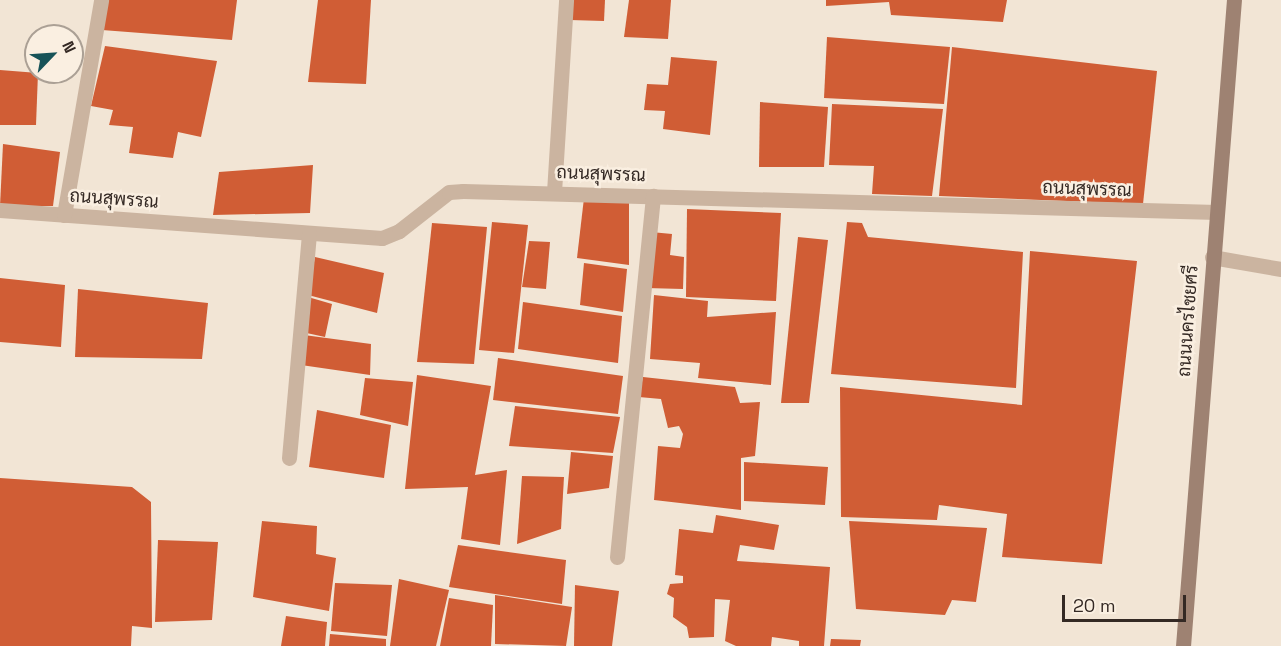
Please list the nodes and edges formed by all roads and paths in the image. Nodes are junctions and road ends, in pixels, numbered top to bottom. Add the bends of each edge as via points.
1 (101, 0) edge
2 (566, 0) edge
3 (1234, 0) edge
4 (554, 192) junction
5 (653, 196) junction
6 (0, 210) edge
7 (1217, 212) junction
8 (63, 214) junction
9 (309, 233) junction
10 (1212, 257) junction
11 (1281, 268) edge
12 (289, 458) dead end
13 (617, 557) dead end
14 (1183, 646) edge

1 - 8 street
2 - 4 street
3 - 7 main road, ถนนนครไชยศรี
4 - 5 street, ถนนสุพรรณ
4 - 9 street, ถนนสุพรรณ via 448,192 399,231 382,238
5 - 7 street, ถนนสุพรรณ
5 - 13 street
6 - 8 street, ถนนสุพรรณ
7 - 10 main road, ถนนนครไชยศรี
8 - 9 street, ถนนสุพรรณ
9 - 12 street
10 - 11 street
10 - 14 main road, ถนนนครไชยศรี

